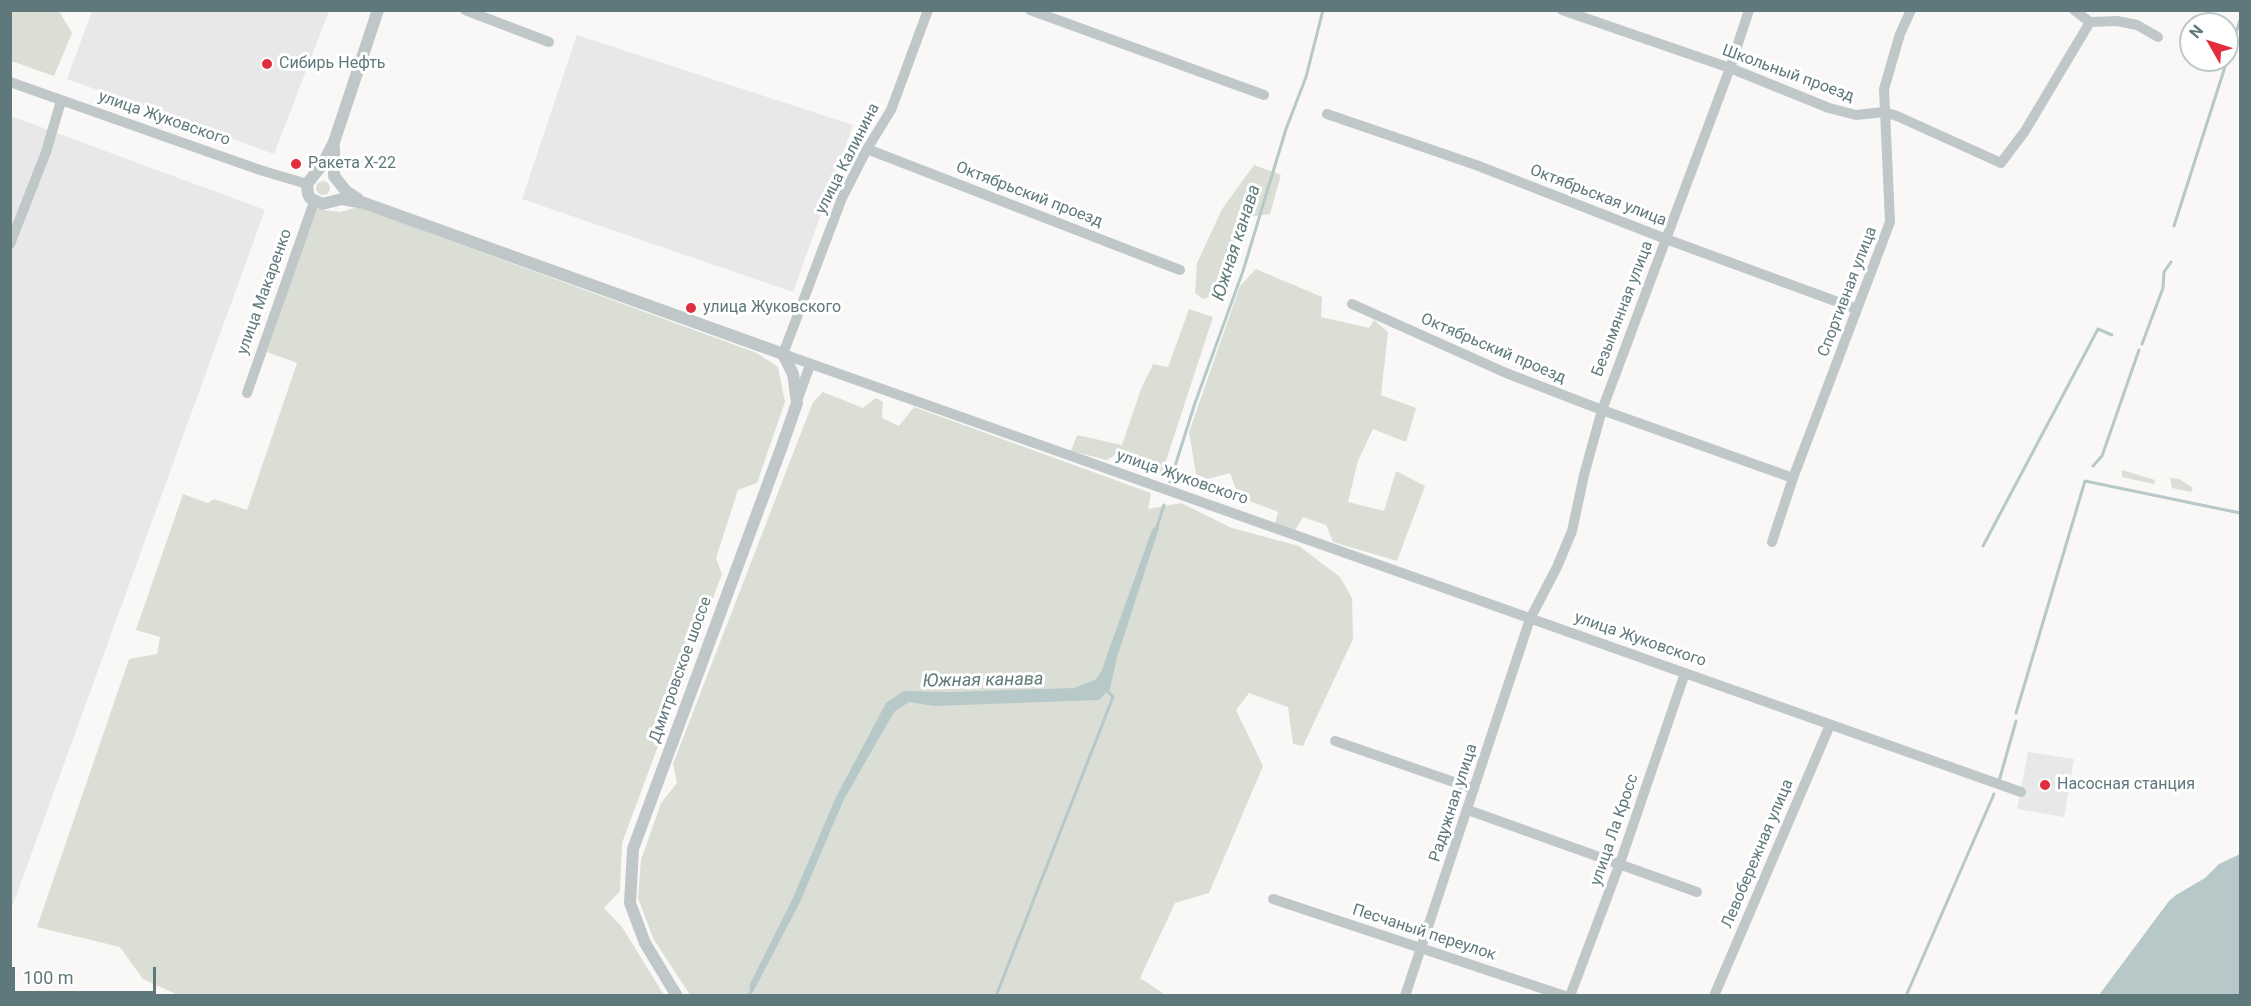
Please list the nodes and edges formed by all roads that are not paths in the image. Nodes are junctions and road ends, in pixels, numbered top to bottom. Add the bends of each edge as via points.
1 (378, 10) edge
2 (465, 10) edge
3 (928, 10) edge
4 (1030, 10) edge
5 (1563, 10) edge
6 (1749, 10) edge
7 (1911, 10) edge
8 (2074, 10) edge
9 (2090, 22) junction
10 (2158, 37) dead end
11 (549, 42) dead end
12 (1730, 69) junction
13 (10, 82) edge
14 (1264, 95) dead end
15 (61, 101) junction
16 (1884, 112) junction
17 (1326, 114) dead end
18 (334, 142) junction
19 (867, 149) junction
20 (311, 179) junction
21 (336, 180) junction
22 (332, 201) junction
23 (314, 202) junction
24 (364, 203) junction
25 (1666, 239) junction
26 (10, 244) edge
27 (1180, 270) dead end
28 (1352, 304) dead end
29 (1857, 309) junction
30 (783, 354) junction
31 (810, 365) junction
32 (247, 393) dead end
33 (797, 403) junction
34 (1602, 410) junction
35 (1793, 478) junction
36 (1772, 542) dead end
37 (1530, 619) junction
38 (1685, 673) junction
39 (1830, 725) junction
40 (1335, 741) dead end
41 (1474, 789) junction
42 (2020, 792) dead end
43 (1468, 810) junction
44 (1620, 863) junction
45 (1697, 892) dead end
46 (1273, 899) dead end
47 (1422, 948) junction
48 (677, 996) edge
49 (1405, 996) edge
50 (1565, 996) edge
51 (1570, 996) edge
52 (1714, 996) edge

1 - 18 street
2 - 11 street
3 - 19 street, улица Калинина via 891,110
4 - 14 street
5 - 12 street, Школьный проезд
6 - 12 street, Безымянная улица
7 - 16 street, Спортивная улица via 1884,88
8 - 9 street
9 - 10 street via 2137,25
9 - 16 street, Школьный проезд via 2025,131 2001,163
12 - 16 street, Школьный проезд via 1829,108 1856,115
12 - 25 street, Безымянная улица
13 - 15 street, улица Жуковского
15 - 20 street, улица Жуковского via 260,170
15 - 26 street via 46,153
16 - 29 street, Спортивная улица via 1890,222
17 - 25 street, Октябрьская улица via 1476,165
18 - 20 street
18 - 21 street
19 - 27 street, Октябрьский проезд
19 - 30 street, улица Калинина via 842,198
20 - 21 street via 321,172
20 - 23 street via 308,194
21 - 22 street via 338,193
21 - 24 street
22 - 23 street
22 - 24 street, улица Жуковского
23 - 32 street, улица Макаренко
24 - 30 street, улица Жуковского
25 - 29 street, Октябрьская улица
25 - 34 street, Безымянная улица
28 - 34 street, Октябрьский проезд via 1506,373
29 - 35 street, Спортивная улица
30 - 31 street, улица Жуковского
30 - 33 street, Дмитровское шоссе via 793,374
31 - 33 street
31 - 37 street, улица Жуковского
33 - 48 street, Дмитровское шоссе via 633,849 630,903 645,944
34 - 35 street, Октябрьский проезд
34 - 37 street, Безымянная улица via 1572,531
35 - 36 street, Спортивная улица
37 - 38 street, улица Жуковского
37 - 41 street, Радужная улица
38 - 39 street, улица Жуковского
38 - 44 street, улица Ла Кросс
39 - 42 street, улица Жуковского
39 - 52 street, Левобережная улица
40 - 41 street
41 - 43 street, Радужная улица
43 - 44 street
43 - 47 street, Радужная улица
44 - 45 street
44 - 51 street, улица Ла Кросс
46 - 47 street, Песчаный переулок
47 - 49 street, Радужная улица
47 - 50 street, Песчаный переулок

